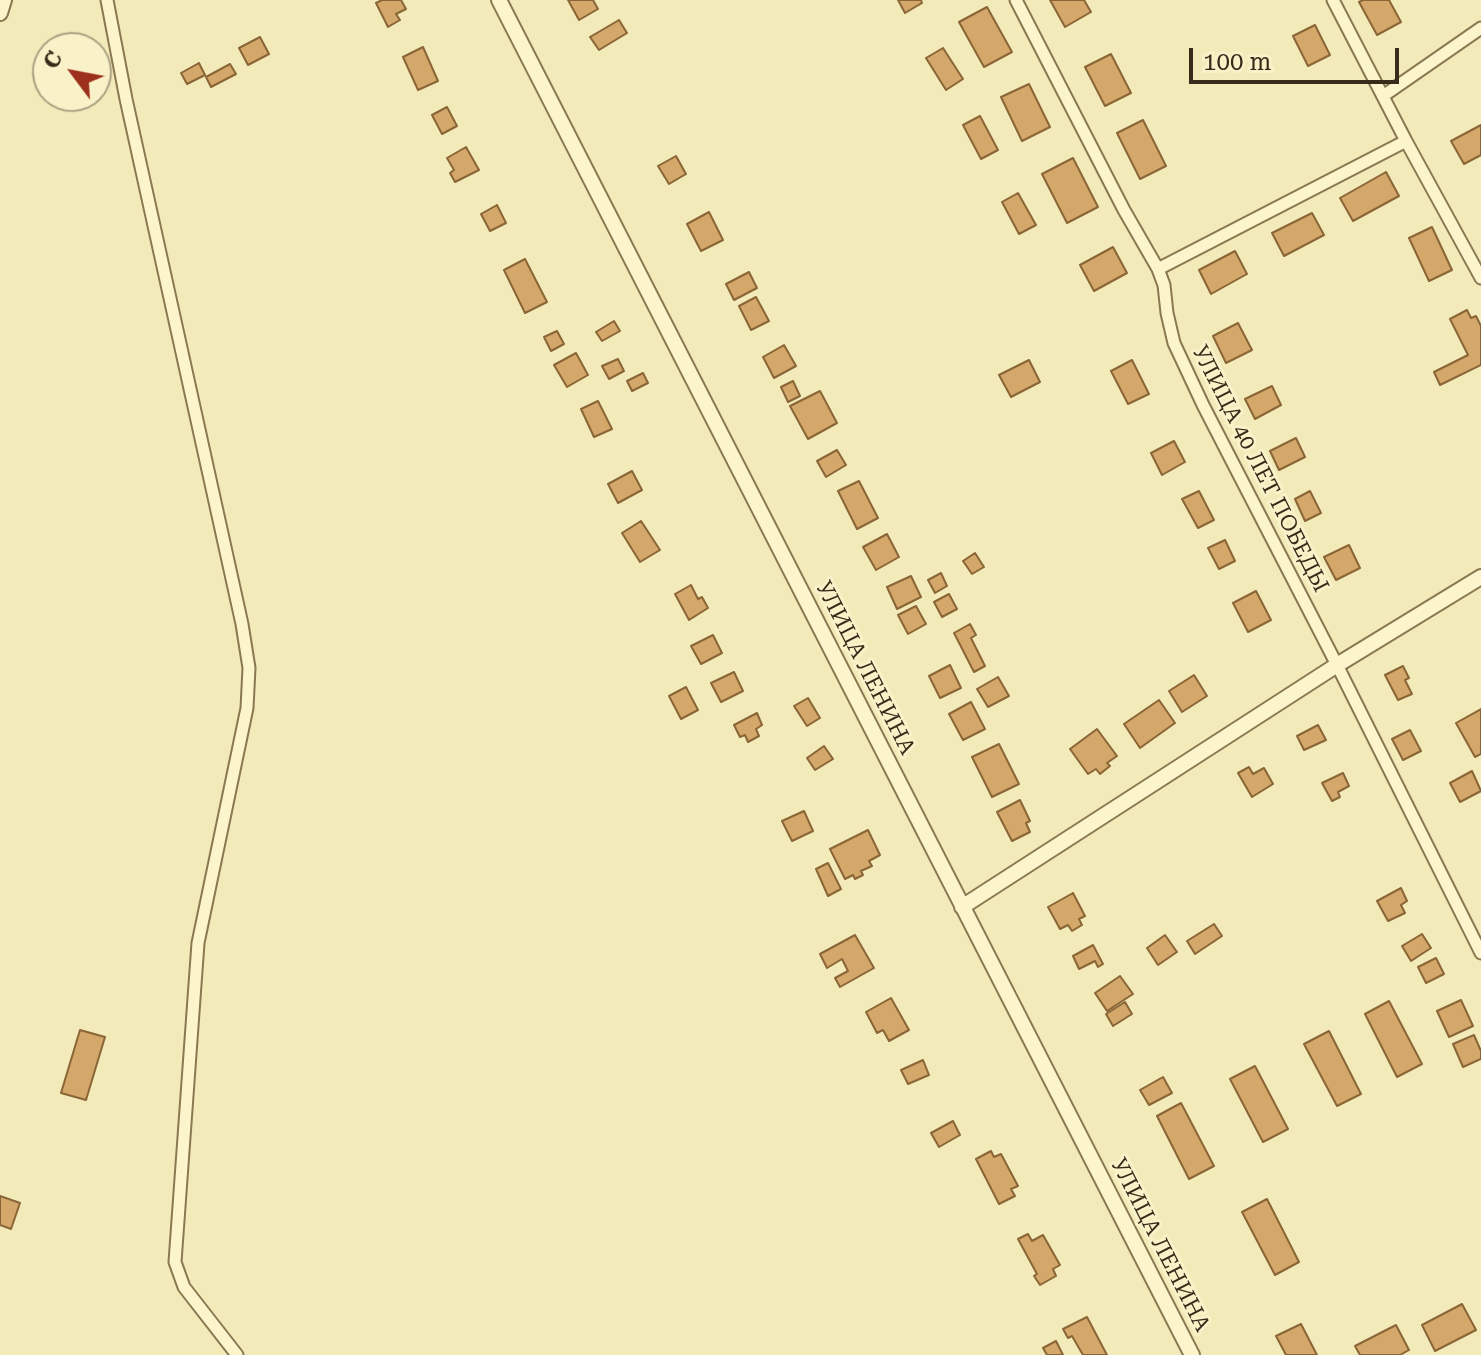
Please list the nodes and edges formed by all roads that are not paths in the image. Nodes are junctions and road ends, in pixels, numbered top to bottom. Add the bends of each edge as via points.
1 (4, 0) edge
2 (107, 0) edge
3 (499, 0) edge
4 (1016, 0) edge
5 (1333, 0) edge
6 (0, 13) edge
7 (1481, 28) edge
8 (1383, 96) junction
9 (1406, 141) junction
10 (1158, 269) junction
11 (1481, 278) edge
12 (1481, 577) edge
13 (1337, 665) junction
14 (962, 907) junction
15 (1481, 953) edge
16 (237, 1355) edge
17 (1192, 1355) edge

1 - 6 street
2 - 16 street via 249,668 247,708 198,943 175,1262 184,1287
3 - 14 street, УЛИЦА ЛЕНИНА
4 - 10 street, УЛИЦА 40 ЛЕТ ПОБЕДЫ
5 - 8 street
7 - 8 street
8 - 9 street
9 - 10 street
9 - 11 street
10 - 13 street, УЛИЦА 40 ЛЕТ ПОБЕДЫ via 1174,343
12 - 13 street
13 - 14 street
13 - 15 street, УЛИЦА 40 ЛЕТ ПОБЕДЫ
14 - 17 street, УЛИЦА ЛЕНИНА

